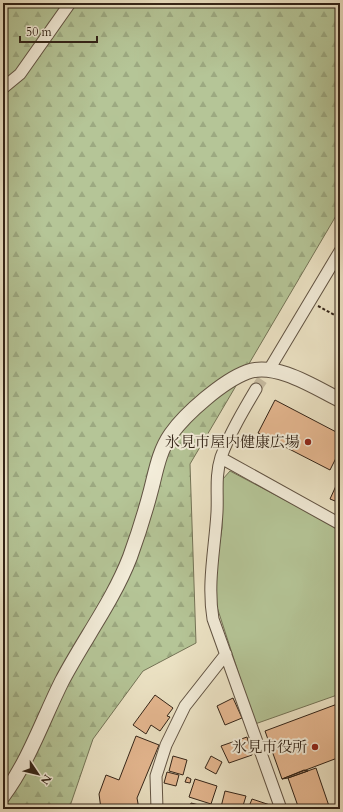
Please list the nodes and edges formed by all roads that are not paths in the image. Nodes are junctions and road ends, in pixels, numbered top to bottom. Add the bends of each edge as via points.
1 (70, 3) edge
2 (3, 88) edge
3 (340, 251) edge
4 (270, 368) tunnel mouth
5 (256, 389) tunnel mouth
6 (340, 400) edge
7 (221, 458) junction
8 (340, 524) edge
9 (226, 654) junction
10 (3, 796) edge
11 (157, 809) edge
12 (281, 809) edge

1 - 2 street via 20,74
3 - 4 street
5 - 7 street via 230,435
6 - 10 street via 296,377 263,369 248,371 186,416 170,434 162,449 140,528 113,593 63,680 16,779
7 - 8 street
7 - 9 street via 216,480 217,511 211,564 211,606
9 - 11 street via 185,706 166,745 156,776
9 - 12 street

